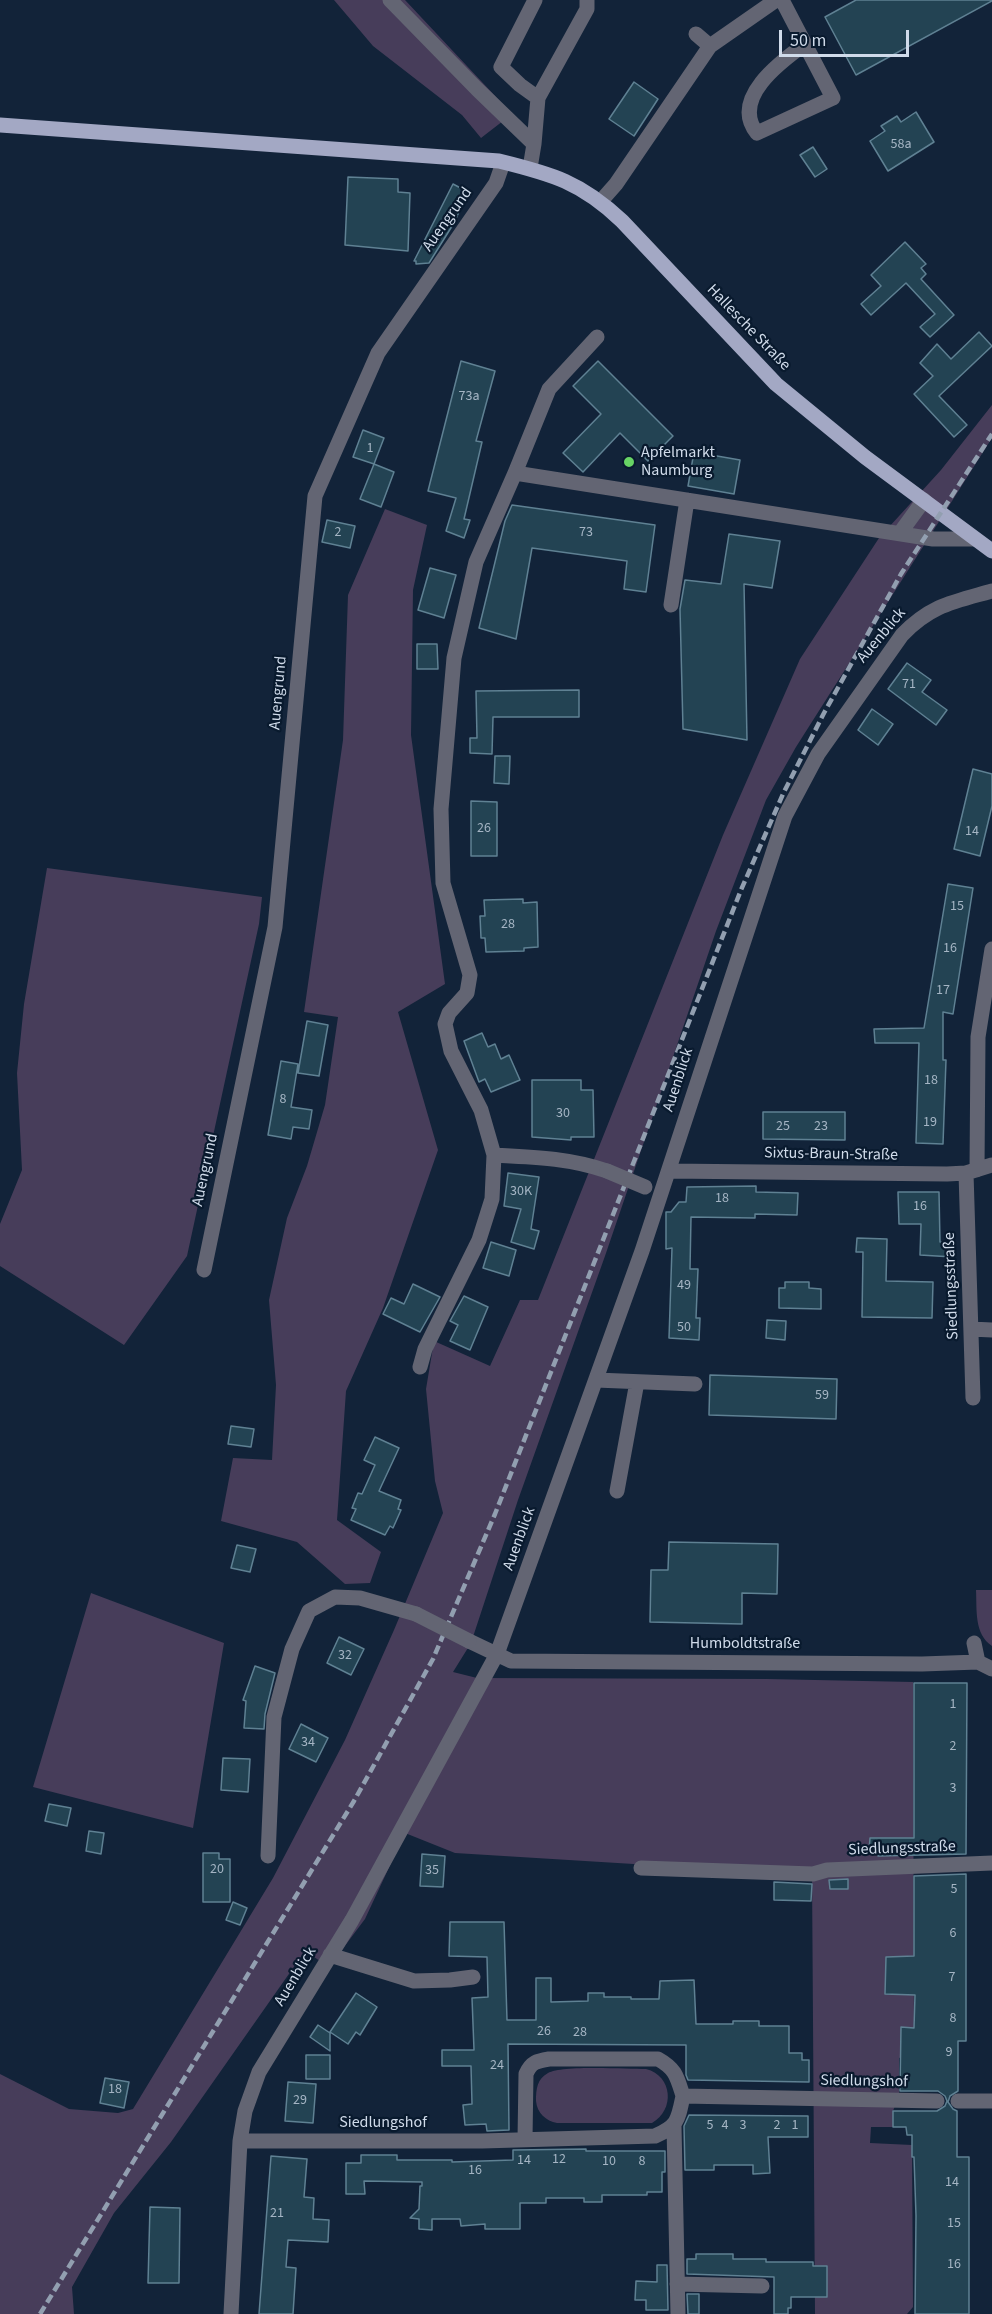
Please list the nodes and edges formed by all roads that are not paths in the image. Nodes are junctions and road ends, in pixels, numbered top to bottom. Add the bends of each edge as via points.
1 (390, 0) edge
2 (535, 0) edge
3 (587, 0) edge
4 (776, 0) edge
5 (782, 0) edge
6 (696, 34) dead end
7 (805, 44) junction
8 (710, 46) junction
9 (538, 98) junction
10 (0, 125) edge
11 (534, 144) junction
12 (503, 162) junction
13 (530, 168) junction
14 (601, 201) junction
15 (597, 338) dead end
16 (515, 473) junction
17 (687, 500) junction
18 (924, 500) junction
19 (900, 533) junction
20 (975, 539) junction
21 (992, 551) edge
22 (992, 591) edge
23 (670, 605) dead end
24 (992, 949) edge
25 (494, 1155) junction
26 (992, 1165) edge
27 (669, 1171) junction
28 (971, 1172) junction
29 (661, 1193) junction
30 (204, 1270) dead end
31 (971, 1329) junction
32 (992, 1330) edge
33 (420, 1367) dead end
34 (596, 1380) junction
35 (637, 1382) junction
36 (695, 1384) dead end
37 (973, 1398) dead end
38 (617, 1491) dead end
39 (974, 1643) dead end
40 (497, 1654) junction
41 (985, 1666) edge
42 (268, 1856) dead end
43 (992, 1863) edge
44 (641, 1868) dead end
45 (330, 1955) junction
46 (473, 1977) dead end
47 (683, 2096) junction
48 (937, 2101) dead end
49 (957, 2101) dead end
50 (992, 2101) edge
51 (674, 2126) junction
52 (525, 2139) junction
53 (240, 2141) junction
54 (677, 2284) junction
55 (762, 2286) dead end
56 (231, 2314) edge
57 (678, 2314) edge

1 - 11 street
2 - 9 street via 501,67
3 - 9 street via 586,9
4 - 8 street
5 - 7 street
6 - 8 street
7 - 7 street via 833,98 758,133 750,123 754,95 774,67
8 - 14 street
9 - 11 street
10 - 12 main road, Hallesche Straße
11 - 13 street
12 - 13 main road, Hallesche Straße
12 - 30 street, Auengrund via 496,183 378,353 315,496 275,927
13 - 14 main road, Hallesche Straße via 566,181
14 - 18 main road, Hallesche Straße via 776,384
15 - 16 street via 549,389
16 - 17 street
16 - 25 street via 476,562 454,658 441,809 443,883 470,975 467,993 449,1013 445,1024 451,1051 481,1110
17 - 19 street
17 - 23 street
18 - 19 street
18 - 20 main road, Hallesche Straße
19 - 20 street via 933,539
20 - 21 main road, Hallesche Straße
22 - 27 street, Auenblick via 953,601 918,618 885,657 806,774 785,816
24 - 28 street, Siedlungsstraße via 978,1037
25 - 29 street, bridge via 584,1162
25 - 33 street via 492,1199 479,1240 424,1349
26 - 28 street, Sixtus-Braun-Straße
27 - 28 street, Sixtus-Braun-Straße
27 - 29 street, Auenblick
28 - 31 street, Siedlungsstraße
29 - 34 street, Auenblick
31 - 32 street
31 - 37 street, Siedlungsstraße
34 - 35 street
34 - 40 street, Auenblick
35 - 36 street
35 - 38 street
39 - 41 street
40 - 41 street, Humboldtstraße via 512,1661
40 - 42 street, bridge via 416,1614 360,1598 335,1597 309,1611 292,1649 274,1717
40 - 45 street, Auenblick
43 - 44 street, Siedlungsstraße via 827,1870 813,1874
45 - 46 street via 414,1981
45 - 53 street, Auenblick via 259,2072 245,2111
47 - 48 street, Siedlungshof
47 - 51 street
47 - 52 street via 677,2075 658,2059 536,2061 526,2074
49 - 50 street
51 - 52 street, Siedlungshof via 655,2136
51 - 54 street
52 - 53 street, Siedlungshof
53 - 56 street, Auenblick
54 - 55 street
54 - 57 street

